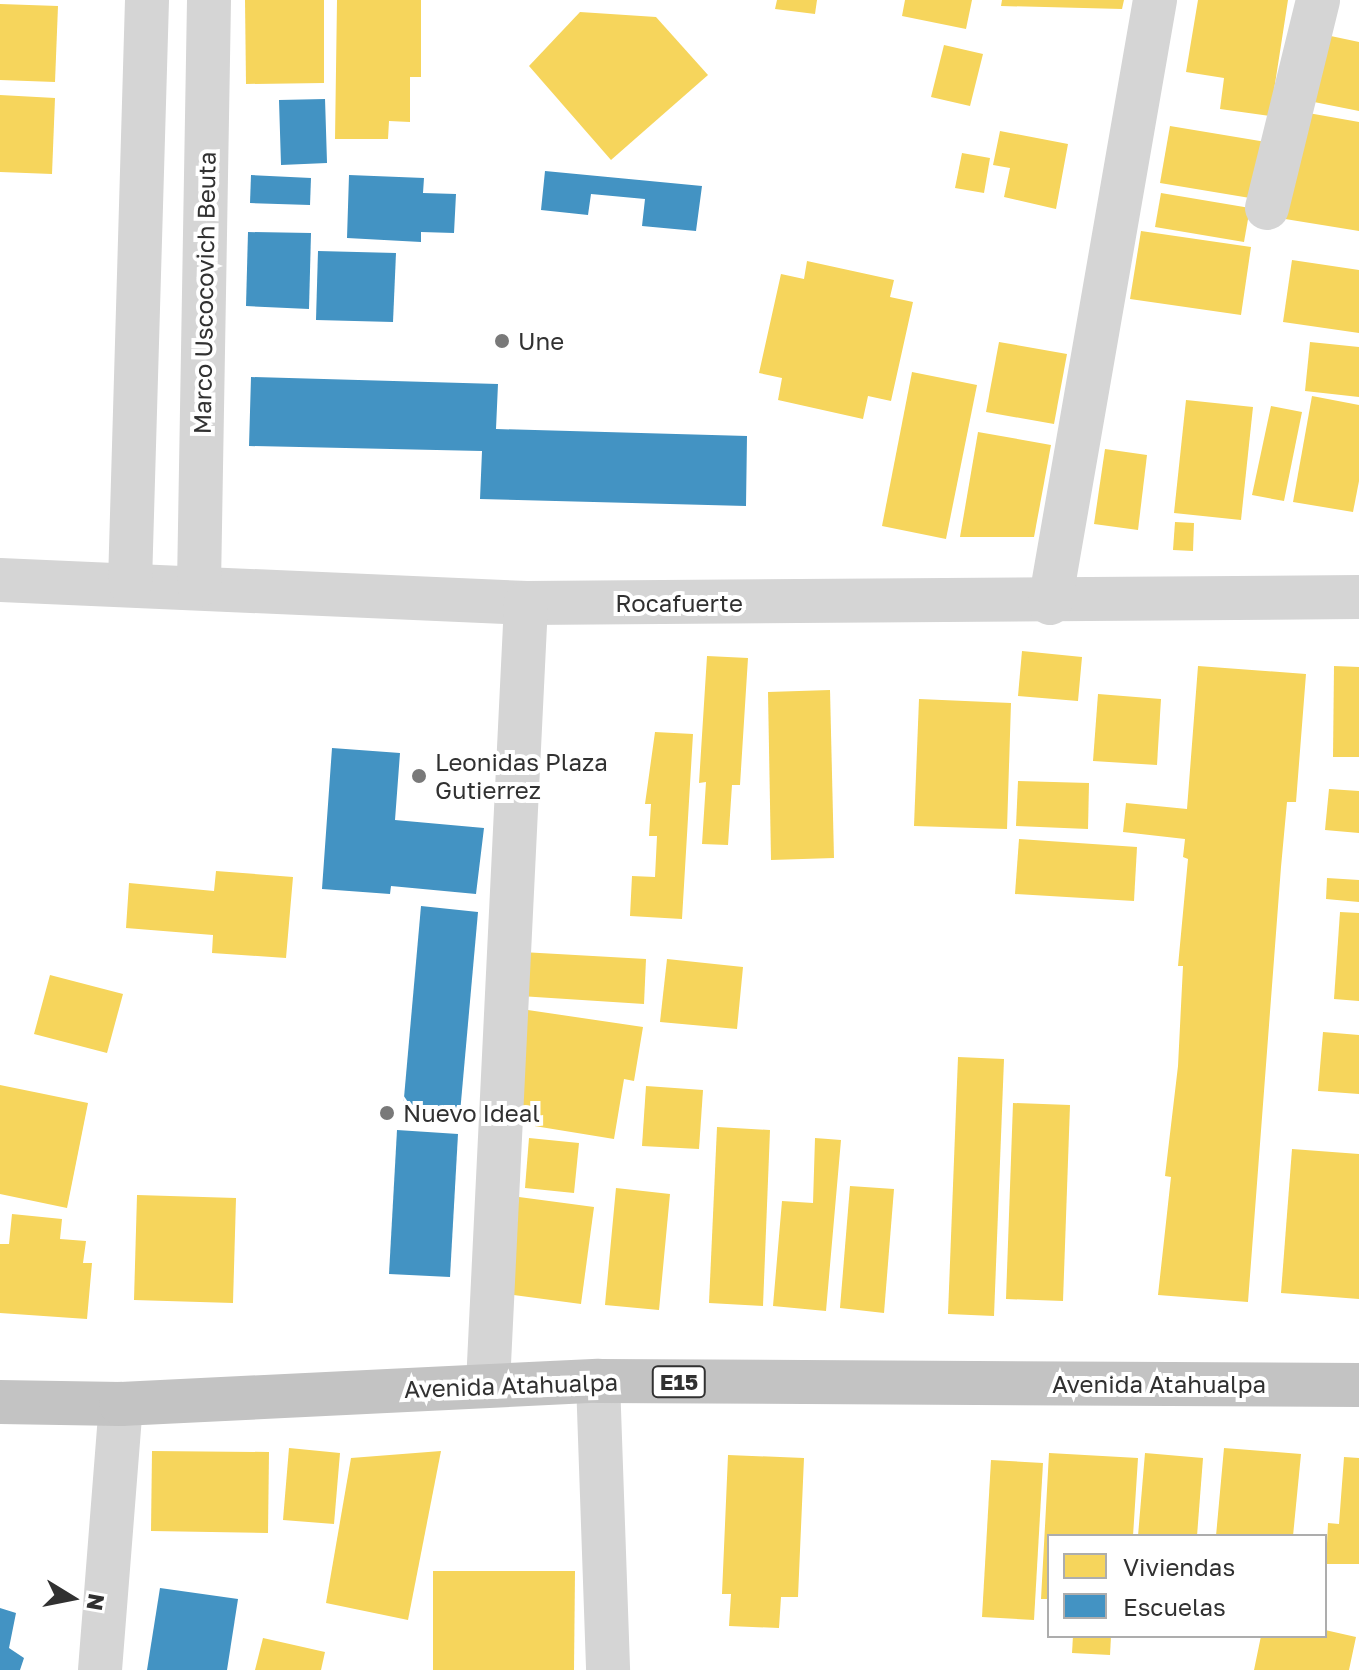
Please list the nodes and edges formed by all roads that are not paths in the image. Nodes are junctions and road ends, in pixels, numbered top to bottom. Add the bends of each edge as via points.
1 (147, 0) edge
2 (209, 0) edge
3 (1155, 0) edge
4 (1318, 0) edge
5 (1267, 208) dead end
6 (0, 580) edge
7 (130, 583) junction
8 (199, 585) junction
9 (1359, 597) edge
10 (526, 603) junction
11 (1050, 603) junction
12 (598, 1381) junction
13 (488, 1384) junction
14 (1359, 1385) edge
15 (0, 1402) edge
16 (121, 1404) junction
17 (100, 1670) edge
18 (608, 1670) edge

1 - 7 street
2 - 8 street, Marco Uscocovich Beuta
3 - 11 street
4 - 5 street
6 - 7 street, Rocafuerte
7 - 8 street, Rocafuerte
8 - 10 street, Rocafuerte
9 - 11 street, Rocafuerte
10 - 11 street, Rocafuerte
10 - 13 street
12 - 13 highway, Avenida Atahualpa / E15
12 - 14 highway, Avenida Atahualpa / E15
12 - 18 street
13 - 16 highway, Avenida Atahualpa / E15
15 - 16 highway, Avenida Atahualpa / E15
16 - 17 street

